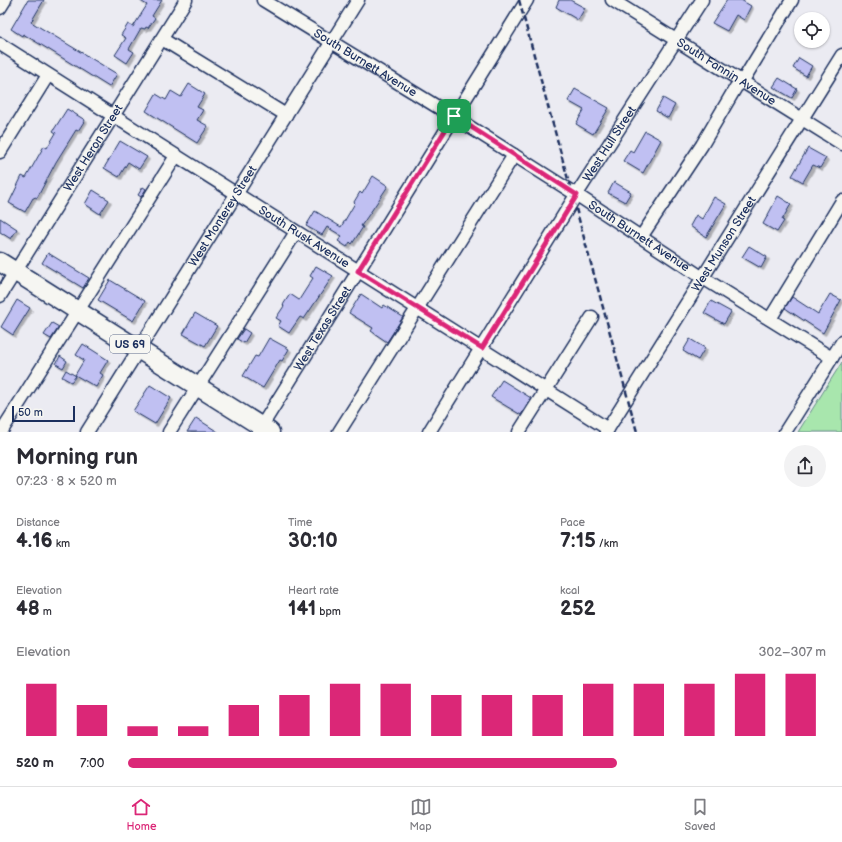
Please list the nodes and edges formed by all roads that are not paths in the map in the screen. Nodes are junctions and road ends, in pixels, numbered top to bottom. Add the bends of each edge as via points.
1 (5, 0) edge
2 (186, 0) edge
3 (263, 0) edge
4 (358, 0) edge
5 (527, 0) edge
6 (613, 0) edge
7 (702, 0) edge
8 (792, 0) edge
9 (0, 8) edge
10 (162, 39) junction
11 (676, 41) junction
12 (332, 42) junction
13 (0, 44) edge
14 (842, 55) edge
15 (48, 75) junction
16 (742, 82) junction
17 (286, 115) junction
18 (112, 116) junction
19 (454, 116) junction
20 (802, 120) junction
21 (842, 144) edge
22 (0, 152) edge
23 (514, 155) junction
24 (176, 156) junction
25 (236, 194) junction
26 (577, 195) junction
27 (842, 201) edge
28 (296, 232) junction
29 (641, 237) junction
30 (7, 267) edge
31 (358, 271) junction
32 (703, 278) junction
33 (0, 296) edge
34 (418, 308) junction
35 (78, 312) junction
36 (592, 317) dead end
37 (770, 319) junction
38 (842, 342) edge
39 (482, 348) junction
40 (138, 349) junction
41 (832, 358) junction
42 (197, 386) junction
43 (546, 390) junction
44 (263, 430) edge
45 (607, 431) edge
46 (1, 432) edge
47 (87, 432) edge
48 (169, 432) edge
49 (339, 432) edge
50 (429, 432) edge
51 (519, 432) edge
52 (785, 432) edge

1 - 9 street
2 - 10 street, West Heron Street
3 - 12 street, South Burnett Avenue
4 - 12 street, West Monterey Street
5 - 19 street, West Texas Street
6 - 11 street, South Fannin Avenue
7 - 11 street, West Hull Street
8 - 16 street
10 - 17 street
10 - 18 street, West Heron Street
11 - 16 street, South Fannin Avenue
11 - 26 street, West Hull Street
12 - 17 street, West Monterey Street
12 - 19 street, South Burnett Avenue
13 - 15 street, South Rusk Avenue
14 - 20 street, West Munson Street
15 - 18 street, South Rusk Avenue
15 - 22 street
16 - 20 street, South Fannin Avenue
16 - 29 street via 736,87 702,145
17 - 25 street, West Monterey Street
18 - 24 street, South Rusk Avenue
18 - 30 street, West Heron Street
19 - 23 street, South Burnett Avenue
19 - 31 street, West Texas Street
20 - 21 street, South Fannin Avenue
20 - 32 street, West Munson Street
23 - 26 street, South Burnett Avenue
23 - 34 street
24 - 25 street, South Rusk Avenue
24 - 35 street
25 - 28 street, South Rusk Avenue
25 - 40 street, West Monterey Street
26 - 29 street, South Burnett Avenue
26 - 39 street, West Hull Street
27 - 37 street
28 - 31 street, South Rusk Avenue
28 - 42 street
29 - 32 street, South Burnett Avenue
30 - 33 street, West Heron Street
30 - 35 highway, US 69
31 - 34 street, South Rusk Avenue
31 - 44 street, West Texas Street
32 - 37 street, South Burnett Avenue
32 - 45 street, West Munson Street
34 - 39 street, South Rusk Avenue
34 - 49 street
35 - 40 highway, US 69
35 - 46 street
36 - 43 street
37 - 41 street, South Burnett Avenue
38 - 41 street
39 - 43 street, South Rusk Avenue
39 - 50 street, West Hull Street
40 - 42 highway, US 69
40 - 47 street, West Monterey Street
41 - 52 street
42 - 44 highway, US 69
42 - 48 street
43 - 45 street, South Rusk Avenue
43 - 51 street

